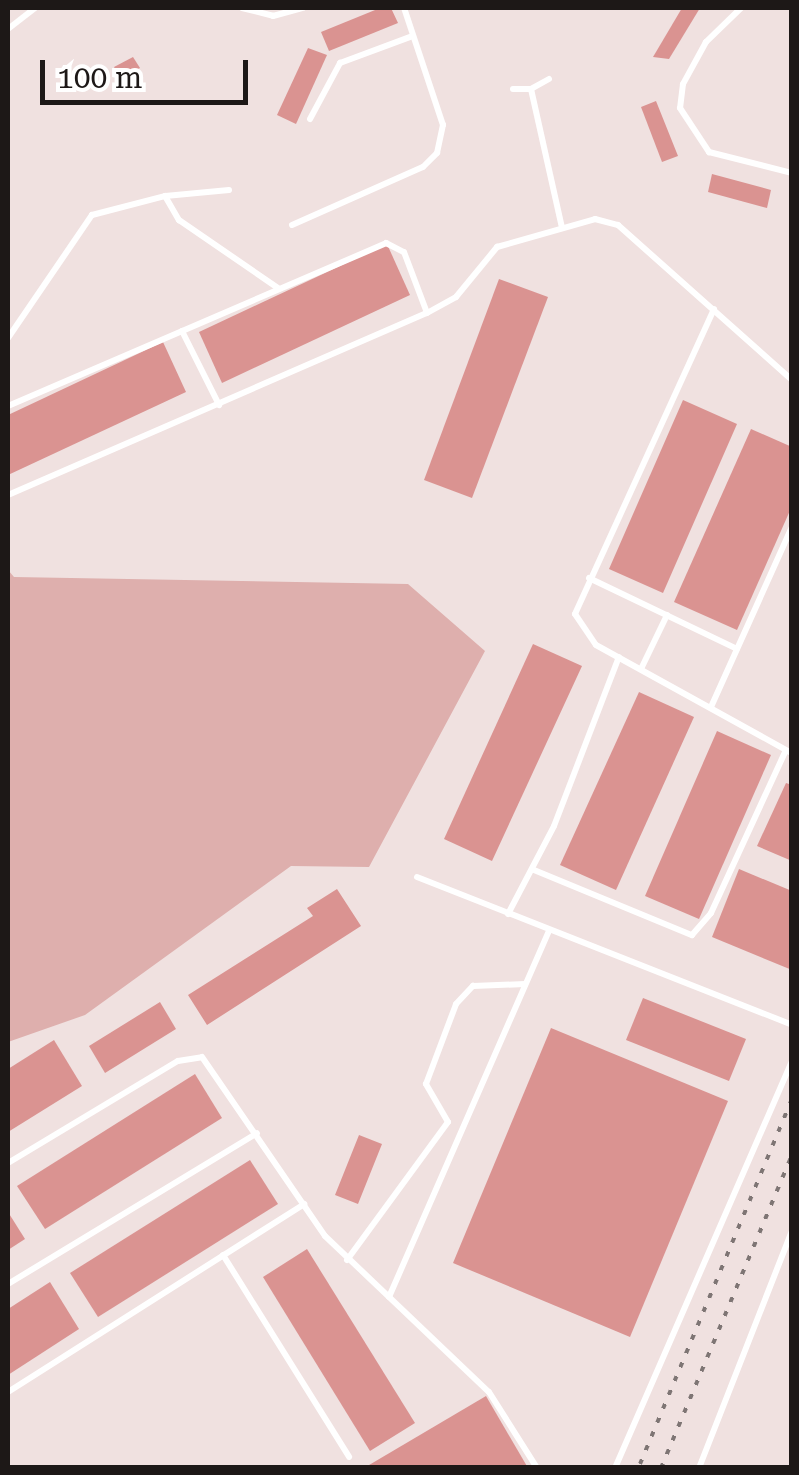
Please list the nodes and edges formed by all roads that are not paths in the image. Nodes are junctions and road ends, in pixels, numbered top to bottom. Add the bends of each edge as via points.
1 (35, 8) edge
2 (242, 8) edge
3 (303, 8) edge
4 (404, 8) edge
5 (741, 8) edge
6 (8, 29) edge
7 (411, 37) junction
8 (549, 79) dead end
9 (531, 88) junction
10 (513, 89) dead end
11 (310, 119) dead end
12 (792, 173) edge
13 (230, 190) dead end
14 (165, 196) junction
15 (292, 225) dead end
16 (562, 228) junction
17 (280, 289) junction
18 (714, 309) junction
19 (427, 312) junction
20 (182, 331) junction
21 (8, 338) edge
22 (792, 380) edge
23 (219, 405) junction
24 (8, 406) edge
25 (8, 495) edge
26 (792, 526) edge
27 (589, 578) junction
28 (667, 615) junction
29 (737, 649) junction
30 (619, 657) junction
31 (641, 669) junction
32 (711, 707) junction
33 (789, 752) edge
34 (534, 870) junction
35 (417, 877) dead end
36 (508, 914) junction
37 (550, 931) junction
38 (526, 984) junction
39 (792, 1025) edge
40 (792, 1061) edge
41 (258, 1134) junction
42 (8, 1163) edge
43 (304, 1204) junction
44 (792, 1231) edge
45 (224, 1255) junction
46 (347, 1260) junction
47 (8, 1284) edge
48 (389, 1297) junction
49 (8, 1392) edge
50 (349, 1457) dead end
51 (537, 1468) edge
52 (615, 1468) edge
53 (698, 1468) edge

1 - 6 lane
2 - 3 lane via 280,16
4 - 7 lane
5 - 12 lane via 706,42 682,84 680,108 708,152
7 - 11 lane via 340,63
7 - 15 lane via 443,126 437,153 423,168
8 - 9 lane
9 - 10 lane
9 - 16 lane
13 - 14 lane
14 - 17 lane via 179,220
14 - 21 lane via 92,215
16 - 18 lane via 596,218 618,224
16 - 19 lane via 497,246 456,297
17 - 19 lane via 394,242
17 - 20 lane
18 - 22 lane
18 - 27 lane
19 - 23 lane
20 - 23 lane
20 - 24 lane
23 - 25 lane
26 - 29 lane
27 - 28 lane
27 - 30 lane via 578,627
28 - 29 lane
28 - 31 lane
29 - 32 lane
30 - 31 lane
30 - 34 lane
31 - 32 lane
32 - 33 lane
33 - 34 lane via 711,914 692,935
34 - 36 lane
35 - 36 lane
36 - 37 lane
37 - 38 lane
37 - 39 lane
38 - 46 lane via 473,986 456,1004 437,1037 426,1084 448,1122
38 - 48 lane
40 - 52 lane
41 - 42 lane via 210,1062 190,1056
41 - 43 lane
41 - 47 lane
43 - 45 lane
43 - 46 lane
44 - 53 lane
45 - 49 lane
45 - 50 lane
46 - 48 lane
48 - 51 lane via 489,1392

